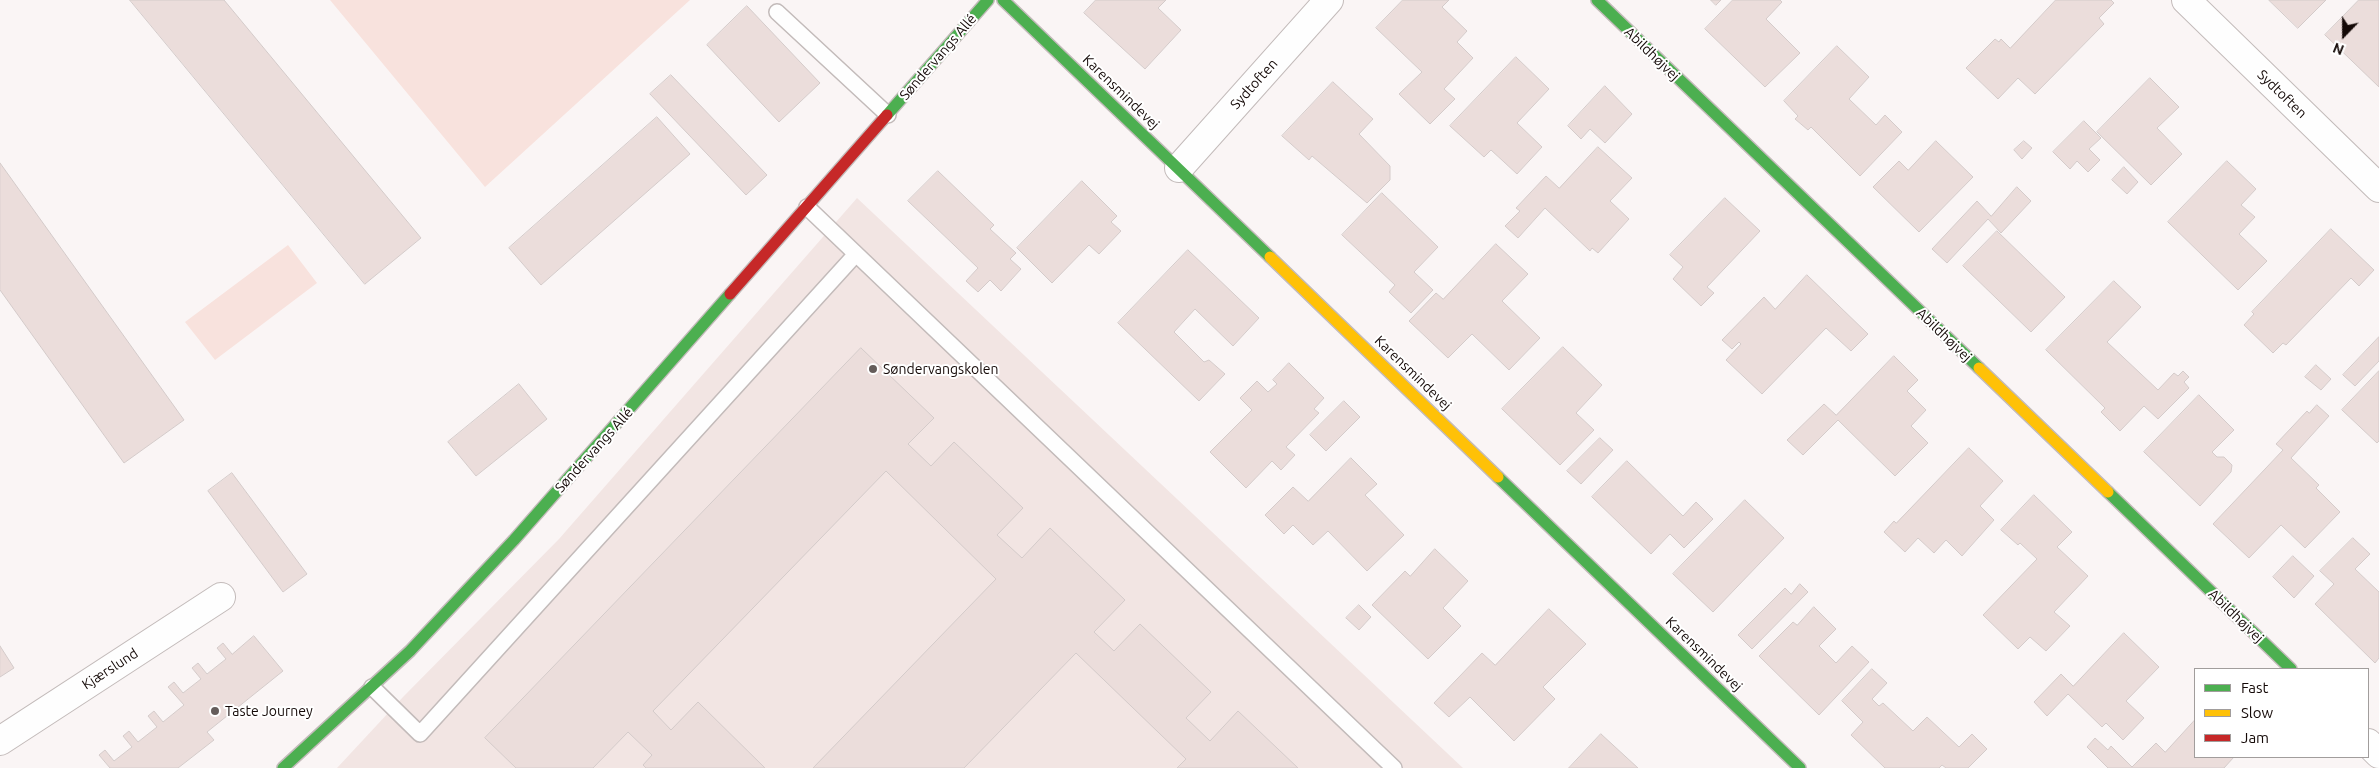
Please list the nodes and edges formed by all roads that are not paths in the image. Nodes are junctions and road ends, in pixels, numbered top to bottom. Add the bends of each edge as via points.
1 (988, 0) edge
2 (1003, 0) edge
3 (1329, 0) edge
4 (1597, 0) edge
5 (2186, 0) edge
6 (776, 12) dead end
7 (888, 115) junction
8 (1179, 168) junction
9 (2379, 188) edge
10 (807, 207) junction
11 (856, 254) junction
12 (221, 597) dead end
13 (2291, 668) edge
14 (372, 687) junction
15 (0, 741) edge
16 (2369, 744) edge
17 (2379, 754) edge
18 (283, 768) edge
19 (1394, 768) edge
20 (1800, 768) edge

1 - 7 street, Søndervangs Allé
2 - 8 street, Karensmindevej
3 - 8 street, Sydtoften
4 - 13 street, Abildhøjvej
5 - 9 street, Sydtoften
6 - 7 lane
7 - 10 street, Søndervangs Allé
8 - 20 street, Karensmindevej
10 - 11 lane
10 - 14 street, Søndervangs Allé via 514,540
11 - 14 lane via 420,734
11 - 19 lane
12 - 15 street, Kjærslund
14 - 18 street, Søndervangs Allé
16 - 17 street

